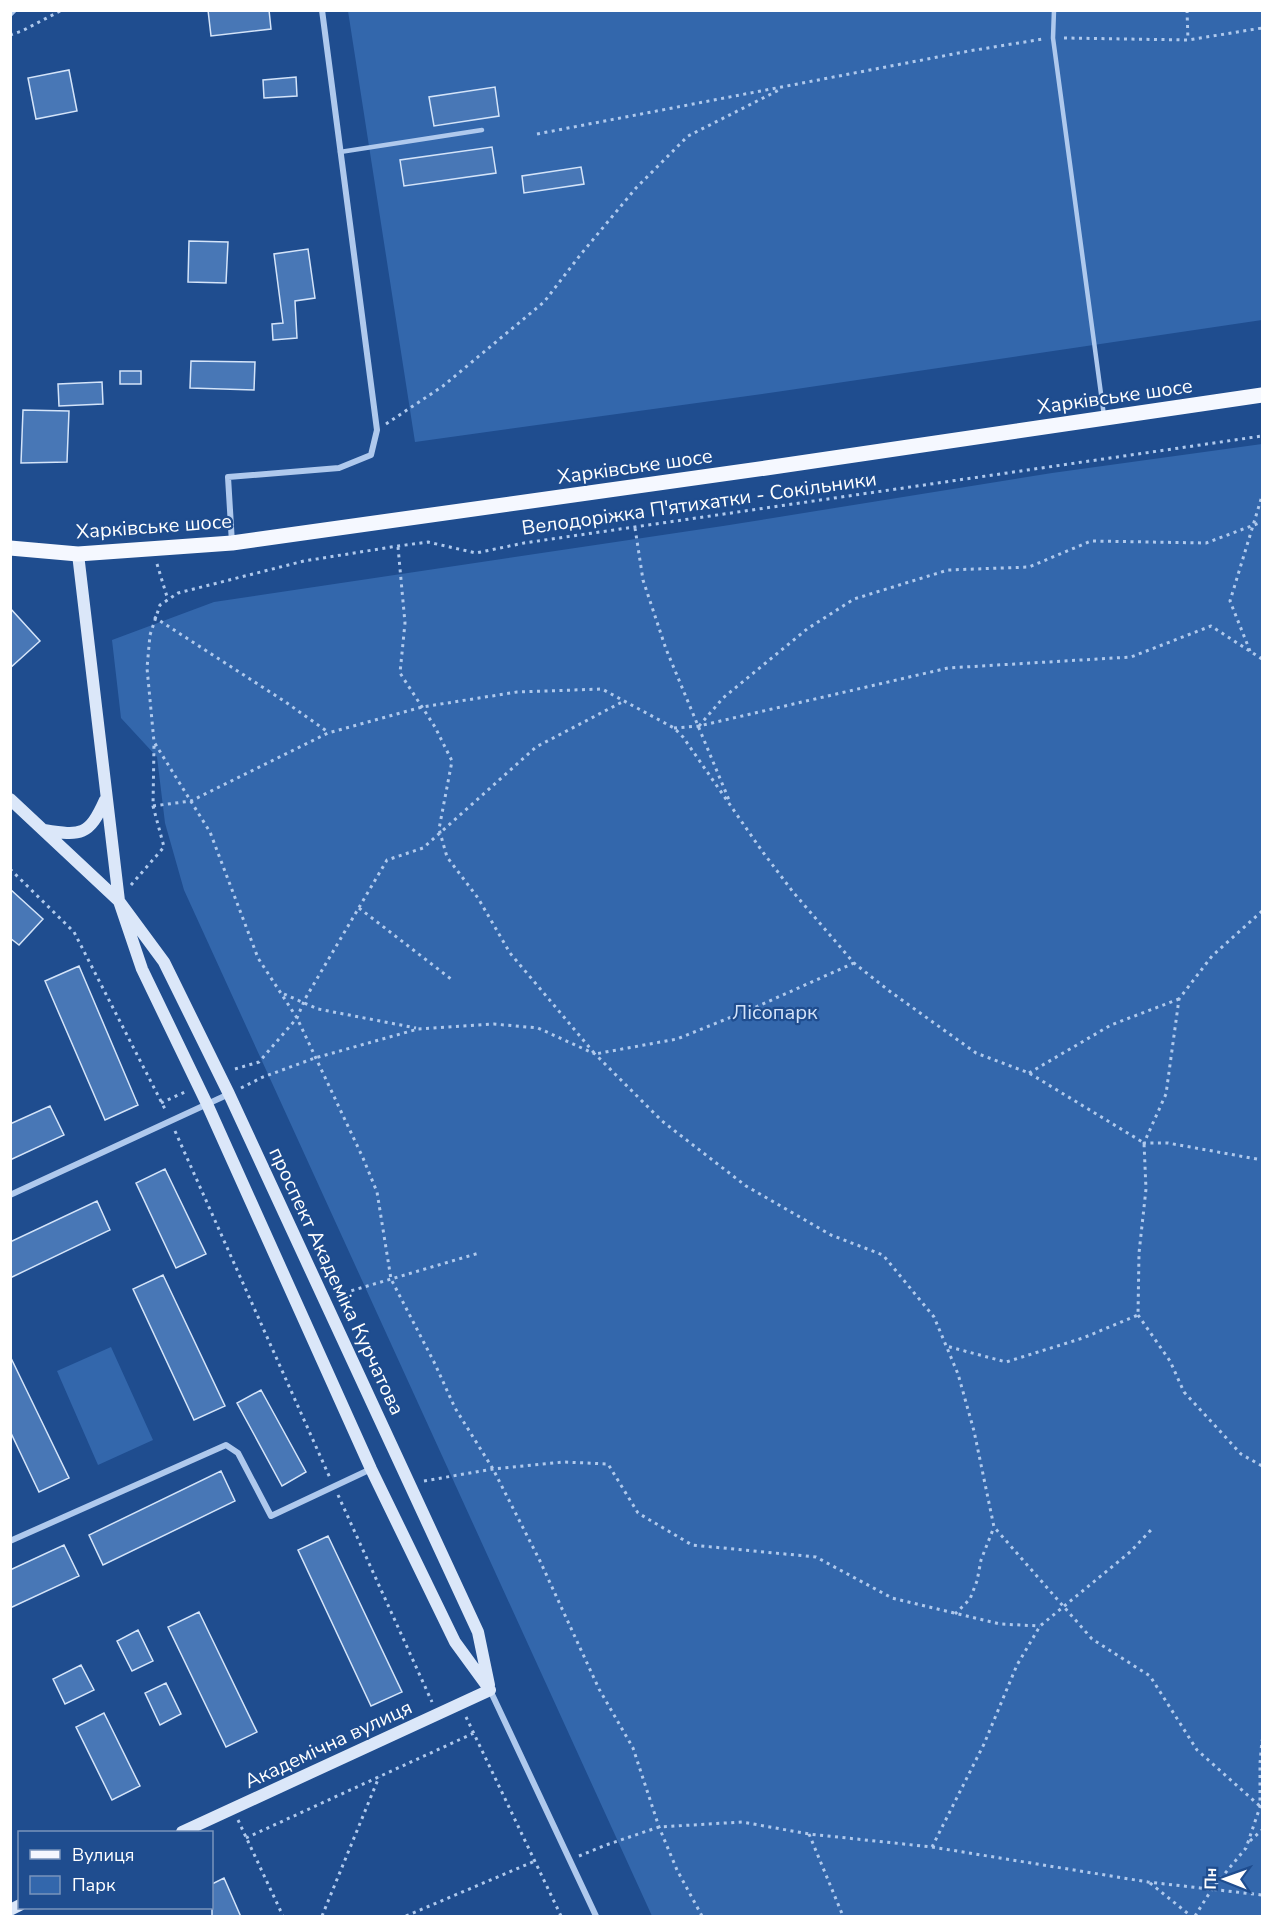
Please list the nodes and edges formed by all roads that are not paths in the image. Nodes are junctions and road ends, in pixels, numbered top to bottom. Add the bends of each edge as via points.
1 (14, 10) edge
2 (322, 10) edge
3 (1054, 10) edge
4 (10, 14) edge
5 (482, 130) dead end
6 (340, 152) junction
7 (1263, 395) edge
8 (1105, 418) junction
9 (232, 543) junction
10 (10, 548) edge
11 (78, 554) junction
12 (10, 799) edge
13 (106, 799) junction
14 (44, 830) junction
15 (119, 901) junction
16 (229, 1094) junction
17 (207, 1104) junction
18 (10, 1196) edge
19 (371, 1469) junction
20 (10, 1541) edge
21 (490, 1690) junction
22 (186, 1831) edge
23 (596, 1917) edge

1 - 4 street
2 - 6 street
3 - 8 lane via 1053,38
5 - 6 lane
6 - 9 street via 377,430 371,455 339,468 228,477
7 - 8 main road, Харківське шосе
8 - 9 main road, Харківське шосе
9 - 11 main road, Харківське шосе
10 - 11 main road, Харківське шосе
11 - 13 street
12 - 14 street, проспект Академіка Курчатова
13 - 14 street via 87,830 71,835
13 - 15 street
14 - 15 street, проспект Академіка Курчатова
15 - 16 street, проспект Академіка Курчатова via 164,962
15 - 17 street, проспект Академіка Курчатова via 142,969
16 - 17 street
16 - 21 street, проспект Академіка Курчатова via 478,1632
17 - 18 street
17 - 19 street, проспект Академіка Курчатова
19 - 20 street via 271,1516 238,1453 226,1445
19 - 21 street, проспект Академіка Курчатова via 455,1642
21 - 22 street, Академічна вулиця
21 - 23 street, проспект Академіка Курчатова

